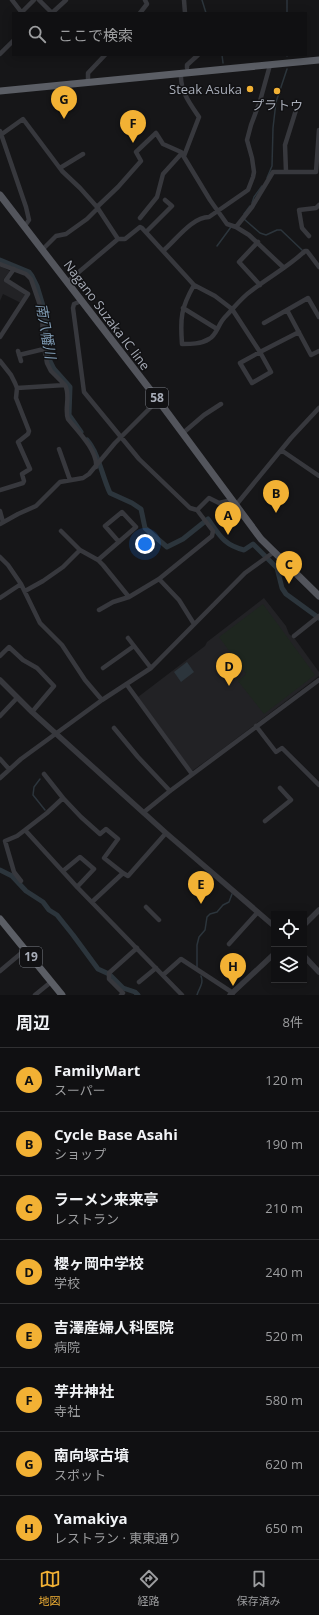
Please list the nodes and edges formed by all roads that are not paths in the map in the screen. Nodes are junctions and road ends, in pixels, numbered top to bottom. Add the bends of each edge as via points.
1 (12, 0) edge
2 (34, 0) edge
3 (39, 0) edge
4 (66, 0) edge
5 (145, 0) edge
6 (184, 0) edge
7 (21, 12) edge
8 (23, 12) edge
9 (51, 12) edge
10 (53, 12) edge
11 (141, 12) edge
12 (185, 12) edge
13 (12, 42) edge
14 (0, 54) edge
15 (104, 56) edge
16 (197, 56) edge
17 (319, 60) edge
18 (270, 65) junction
19 (187, 68) dead end
20 (181, 74) junction
21 (88, 83) junction
22 (0, 91) edge
23 (296, 110) dead end
24 (319, 130) edge
25 (1, 133) edge
26 (83, 154) dead end
27 (183, 155) junction
28 (60, 168) junction
29 (286, 172) junction
30 (317, 173) edge
31 (0, 196) edge
32 (165, 200) dead end
33 (319, 205) edge
34 (97, 208) junction
35 (218, 211) junction
36 (140, 218) dead end
37 (24, 227) junction
38 (236, 227) junction
39 (146, 232) junction
40 (309, 236) dead end
41 (118, 239) junction
42 (258, 242) junction
43 (42, 250) junction
44 (163, 251) junction
45 (0, 264) edge
46 (283, 267) junction
47 (319, 267) edge
48 (14, 269) junction
49 (67, 282) junction
50 (194, 285) junction
51 (260, 285) junction
52 (81, 301) junction
53 (183, 308) junction
54 (232, 309) junction
55 (287, 310) junction
56 (319, 317) edge
57 (264, 323) dead end
58 (217, 329) junction
59 (299, 332) junction
60 (0, 337) edge
61 (44, 349) junction
62 (319, 351) edge
63 (260, 352) junction
64 (0, 361) edge
65 (21, 361) dead end
66 (65, 385) junction
67 (17, 388) junction
68 (158, 400) junction
69 (221, 404) dead end
70 (319, 408) edge
71 (183, 433) junction
72 (122, 437) junction
73 (59, 449) dead end
74 (281, 450) junction
75 (98, 464) junction
76 (319, 476) edge
77 (70, 480) junction
78 (0, 490) edge
79 (234, 502) junction
80 (197, 510) junction
81 (0, 511) edge
82 (2, 523) edge
83 (61, 531) dead end
84 (120, 542) junction
85 (80, 550) junction
86 (269, 555) junction
87 (0, 557) edge
88 (98, 560) junction
89 (159, 579) junction
90 (21, 584) junction
91 (25, 591) junction
92 (319, 596) edge
93 (129, 597) junction
94 (0, 598) edge
95 (99, 610) dead end
96 (318, 617) edge
97 (194, 624) junction
98 (294, 636) dead end
99 (128, 638) dead end
100 (134, 646) junction
101 (0, 656) edge
102 (103, 668) dead end
103 (151, 668) junction
104 (0, 680) edge
105 (319, 680) edge
106 (127, 684) junction
107 (18, 698) junction
108 (102, 700) junction
109 (32, 712) junction
110 (0, 716) edge
111 (256, 726) junction
112 (114, 728) dead end
113 (56, 734) junction
114 (0, 759) edge
115 (9, 769) junction
116 (44, 774) dead end
117 (192, 774) junction
118 (0, 778) edge
119 (319, 785) edge
120 (280, 788) dead end
121 (170, 791) junction
122 (63, 798) junction
123 (144, 812) junction
124 (265, 821) dead end
125 (25, 830) junction
126 (166, 833) junction
127 (63, 871) junction
128 (123, 873) junction
129 (19, 881) dead end
130 (77, 887) junction
131 (92, 902) junction
132 (146, 907) dead end
133 (319, 910) edge
134 (258, 912) junction
135 (0, 919) edge
136 (159, 920) dead end
137 (307, 922) edge
138 (271, 923) edge
139 (228, 944) dead end
140 (137, 948) junction
141 (25, 950) junction
142 (271, 957) edge
143 (307, 959) edge
144 (156, 968) junction
145 (0, 970) edge
146 (319, 972) edge
147 (163, 975) junction
148 (51, 982) junction
149 (139, 982) dead end
150 (232, 994) edge
151 (35, 995) edge
152 (62, 995) edge
153 (121, 995) edge
154 (182, 995) edge

1 - 7 street
2 - 8 street
3 - 9 street
4 - 10 street
5 - 11 street via 146,4
6 - 12 street
13 - 14 street
15 - 21 street via 88,73
16 - 19 street
17 - 18 highway
18 - 20 highway
18 - 35 street via 247,140 252,158 253,177 248,190
20 - 21 highway
20 - 27 street via 183,91 199,118
21 - 22 highway
23 - 29 street via 285,145
24 - 30 street
25 - 28 street via 23,119
25 - 37 street via 26,207 29,220
26 - 28 street
27 - 34 street via 163,144 156,133 136,152 141,161
27 - 35 street
27 - 36 street via 163,174 157,197
28 - 34 street
29 - 30 street
29 - 38 street via 273,172
31 - 37 main road, Nagano Suzaka IC line / 58
32 - 39 street via 172,206
33 - 40 street via 316,208 299,210 302,228
34 - 41 street
34 - 43 street via 87,219 66,234 56,236
35 - 38 street via 227,224
35 - 44 street via 209,217 192,222
37 - 43 main road, Nagano Suzaka IC line / 58
38 - 42 street
39 - 41 street via 140,227 126,239
39 - 44 street
41 - 49 street
42 - 46 street
42 - 51 street via 239,262
43 - 49 main road, Nagano Suzaka IC line / 58
44 - 50 street
45 - 48 street
46 - 47 street via 305,251
46 - 51 street via 278,274
48 - 60 street via 6,280 28,294
48 - 61 street via 26,274 34,285 43,314
49 - 52 main road, Nagano Suzaka IC line / 58
50 - 53 street
50 - 54 street
51 - 54 street
52 - 68 main road, Nagano Suzaka IC line / 58
52 - 72 street via 74,304 73,308 84,392
53 - 58 street
53 - 58 street via 182,344 208,340 214,336
54 - 58 street
54 - 63 street
55 - 56 street via 308,298
55 - 57 street
55 - 59 street
59 - 62 street via 311,355
59 - 63 street
61 - 65 street via 18,353
61 - 66 street via 51,371
63 - 63 street via 240,363 252,383 271,372
64 - 67 street
66 - 67 street
66 - 75 street via 68,393 68,419 92,451
67 - 78 street via 16,398 29,431 18,442 30,469 22,474 23,483
68 - 71 main road, Nagano Suzaka IC line / 58
68 - 72 street
69 - 71 street
70 - 74 street
71 - 79 main road, Nagano Suzaka IC line / 58
72 - 75 street
72 - 80 street via 139,459 190,508
73 - 77 street
74 - 76 street
74 - 79 street
75 - 77 street via 83,478
77 - 82 street via 60,482 36,506
79 - 80 street via 219,503 209,498
79 - 86 main road, Nagano Suzaka IC line / 58 via 261,539
80 - 89 street via 213,530 212,536
81 - 82 street
83 - 85 street
84 - 84 street via 136,527 122,512 105,526
84 - 88 street
85 - 88 street
85 - 91 street via 63,567
86 - 92 main road, Nagano Suzaka IC line / 58
86 - 97 street via 245,573
87 - 90 street
88 - 93 street
89 - 93 street
89 - 97 street via 179,600
90 - 91 street
90 - 94 street
91 - 108 street via 40,623 62,645
93 - 95 street
96 - 98 street
97 - 103 street
99 - 100 street
100 - 102 street
100 - 103 street
101 - 109 street via 9,647 37,668 54,686
103 - 106 street
104 - 107 street
105 - 111 street
106 - 108 street
106 - 117 street
107 - 109 street
107 - 110 street
108 - 113 street
109 - 113 street
111 - 117 street
111 - 119 street via 276,752 282,748
112 - 121 street
113 - 115 street
113 - 123 street
114 - 115 street
115 - 118 street
116 - 122 street
117 - 121 street
120 - 124 street via 291,800
121 - 123 street
122 - 125 street
122 - 128 street via 100,834 106,829 118,839 104,858
123 - 126 street
125 - 127 street
125 - 129 street via 5,841
126 - 128 street via 128,876
126 - 134 street
127 - 130 street
127 - 130 street via 80,857 94,869
128 - 131 street
130 - 131 street
131 - 140 street
132 - 136 street
133 - 137 street
134 - 138 street
134 - 139 street
135 - 141 highway, 19
140 - 144 street
140 - 153 street via 109,974 109,979 123,993
141 - 145 street
141 - 148 highway, 19
142 - 150 street
143 - 146 street
144 - 147 street
144 - 149 street
147 - 150 street via 181,959
147 - 154 street
148 - 151 street
148 - 152 highway, 19

